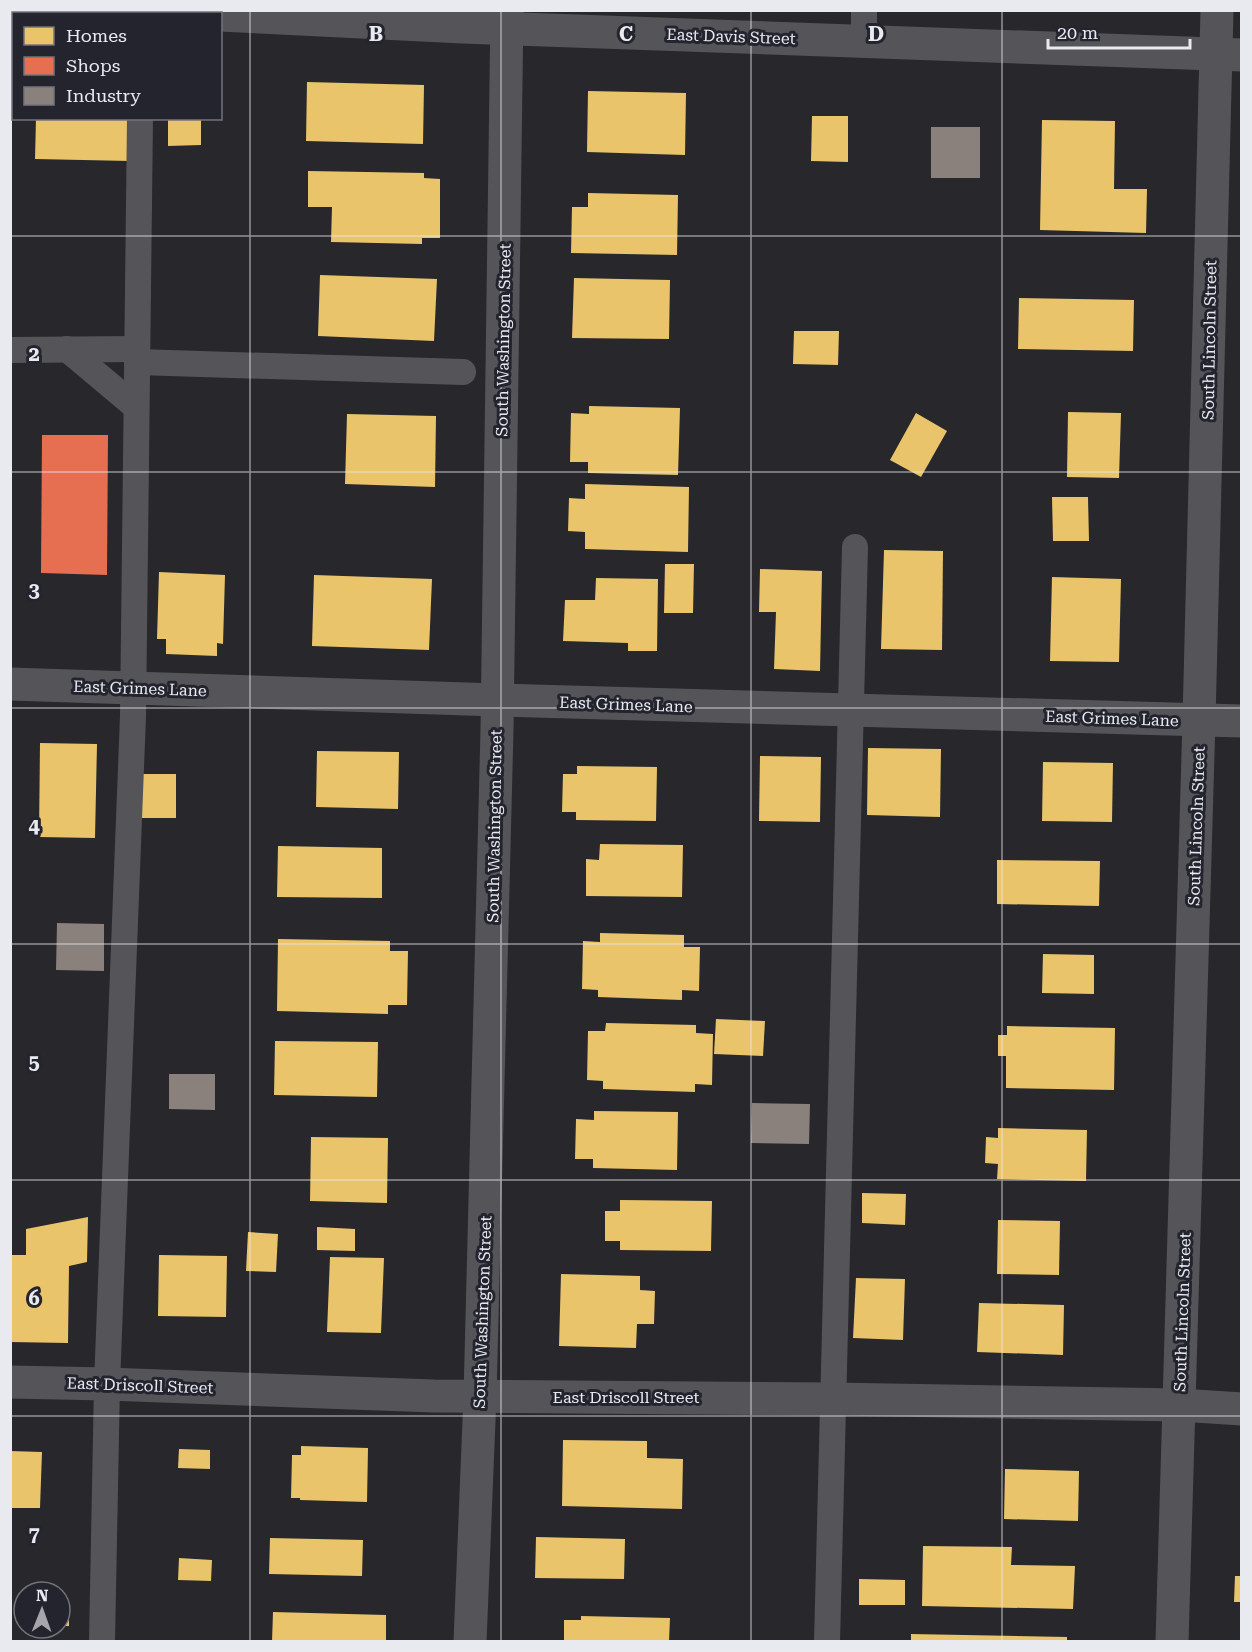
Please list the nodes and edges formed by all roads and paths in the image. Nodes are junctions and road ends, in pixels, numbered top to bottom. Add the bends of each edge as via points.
1 (102, 10) edge
2 (1217, 10) edge
3 (117, 11) edge
4 (141, 12) edge
5 (222, 15) edge
6 (507, 20) edge
7 (864, 26) edge
8 (1229, 55) edge
9 (140, 120) edge
10 (67, 349) junction
11 (10, 350) edge
12 (137, 355) junction
13 (463, 372) dead end
14 (136, 407) junction
15 (855, 548) dead end
16 (10, 684) edge
17 (132, 688) junction
18 (497, 700) junction
19 (851, 710) junction
20 (1199, 720) junction
21 (1242, 721) edge
22 (10, 1382) edge
23 (108, 1384) junction
24 (480, 1396) junction
25 (833, 1399) junction
26 (1180, 1406) junction
27 (1242, 1409) edge
28 (102, 1641) edge
29 (470, 1641) edge
30 (827, 1641) edge
31 (1172, 1641) edge

1 - 3 street
2 - 8 street, South Lincoln Street
3 - 4 street
5 - 6 street, East Davis Street
6 - 7 street, East Davis Street
6 - 18 street, South Washington Street
7 - 8 street, East Davis Street
8 - 20 street, South Lincoln Street
9 - 12 lane
10 - 11 lane
10 - 12 lane
10 - 14 lane
12 - 13 lane
12 - 14 lane
14 - 17 lane
15 - 19 lane
16 - 17 street, East Grimes Lane
17 - 18 street, East Grimes Lane
17 - 23 lane
18 - 19 street, East Grimes Lane
18 - 24 street, South Washington Street
19 - 20 street, East Grimes Lane
19 - 25 lane
20 - 21 street, East Grimes Lane
20 - 26 street, South Lincoln Street
22 - 23 street, East Driscoll Street
23 - 24 street, East Driscoll Street
23 - 28 lane
24 - 25 street, East Driscoll Street
24 - 29 street, South Washington Street
25 - 26 street, East Driscoll Street
25 - 30 lane
26 - 27 street, East Driscoll Street
26 - 31 street, South Lincoln Street

